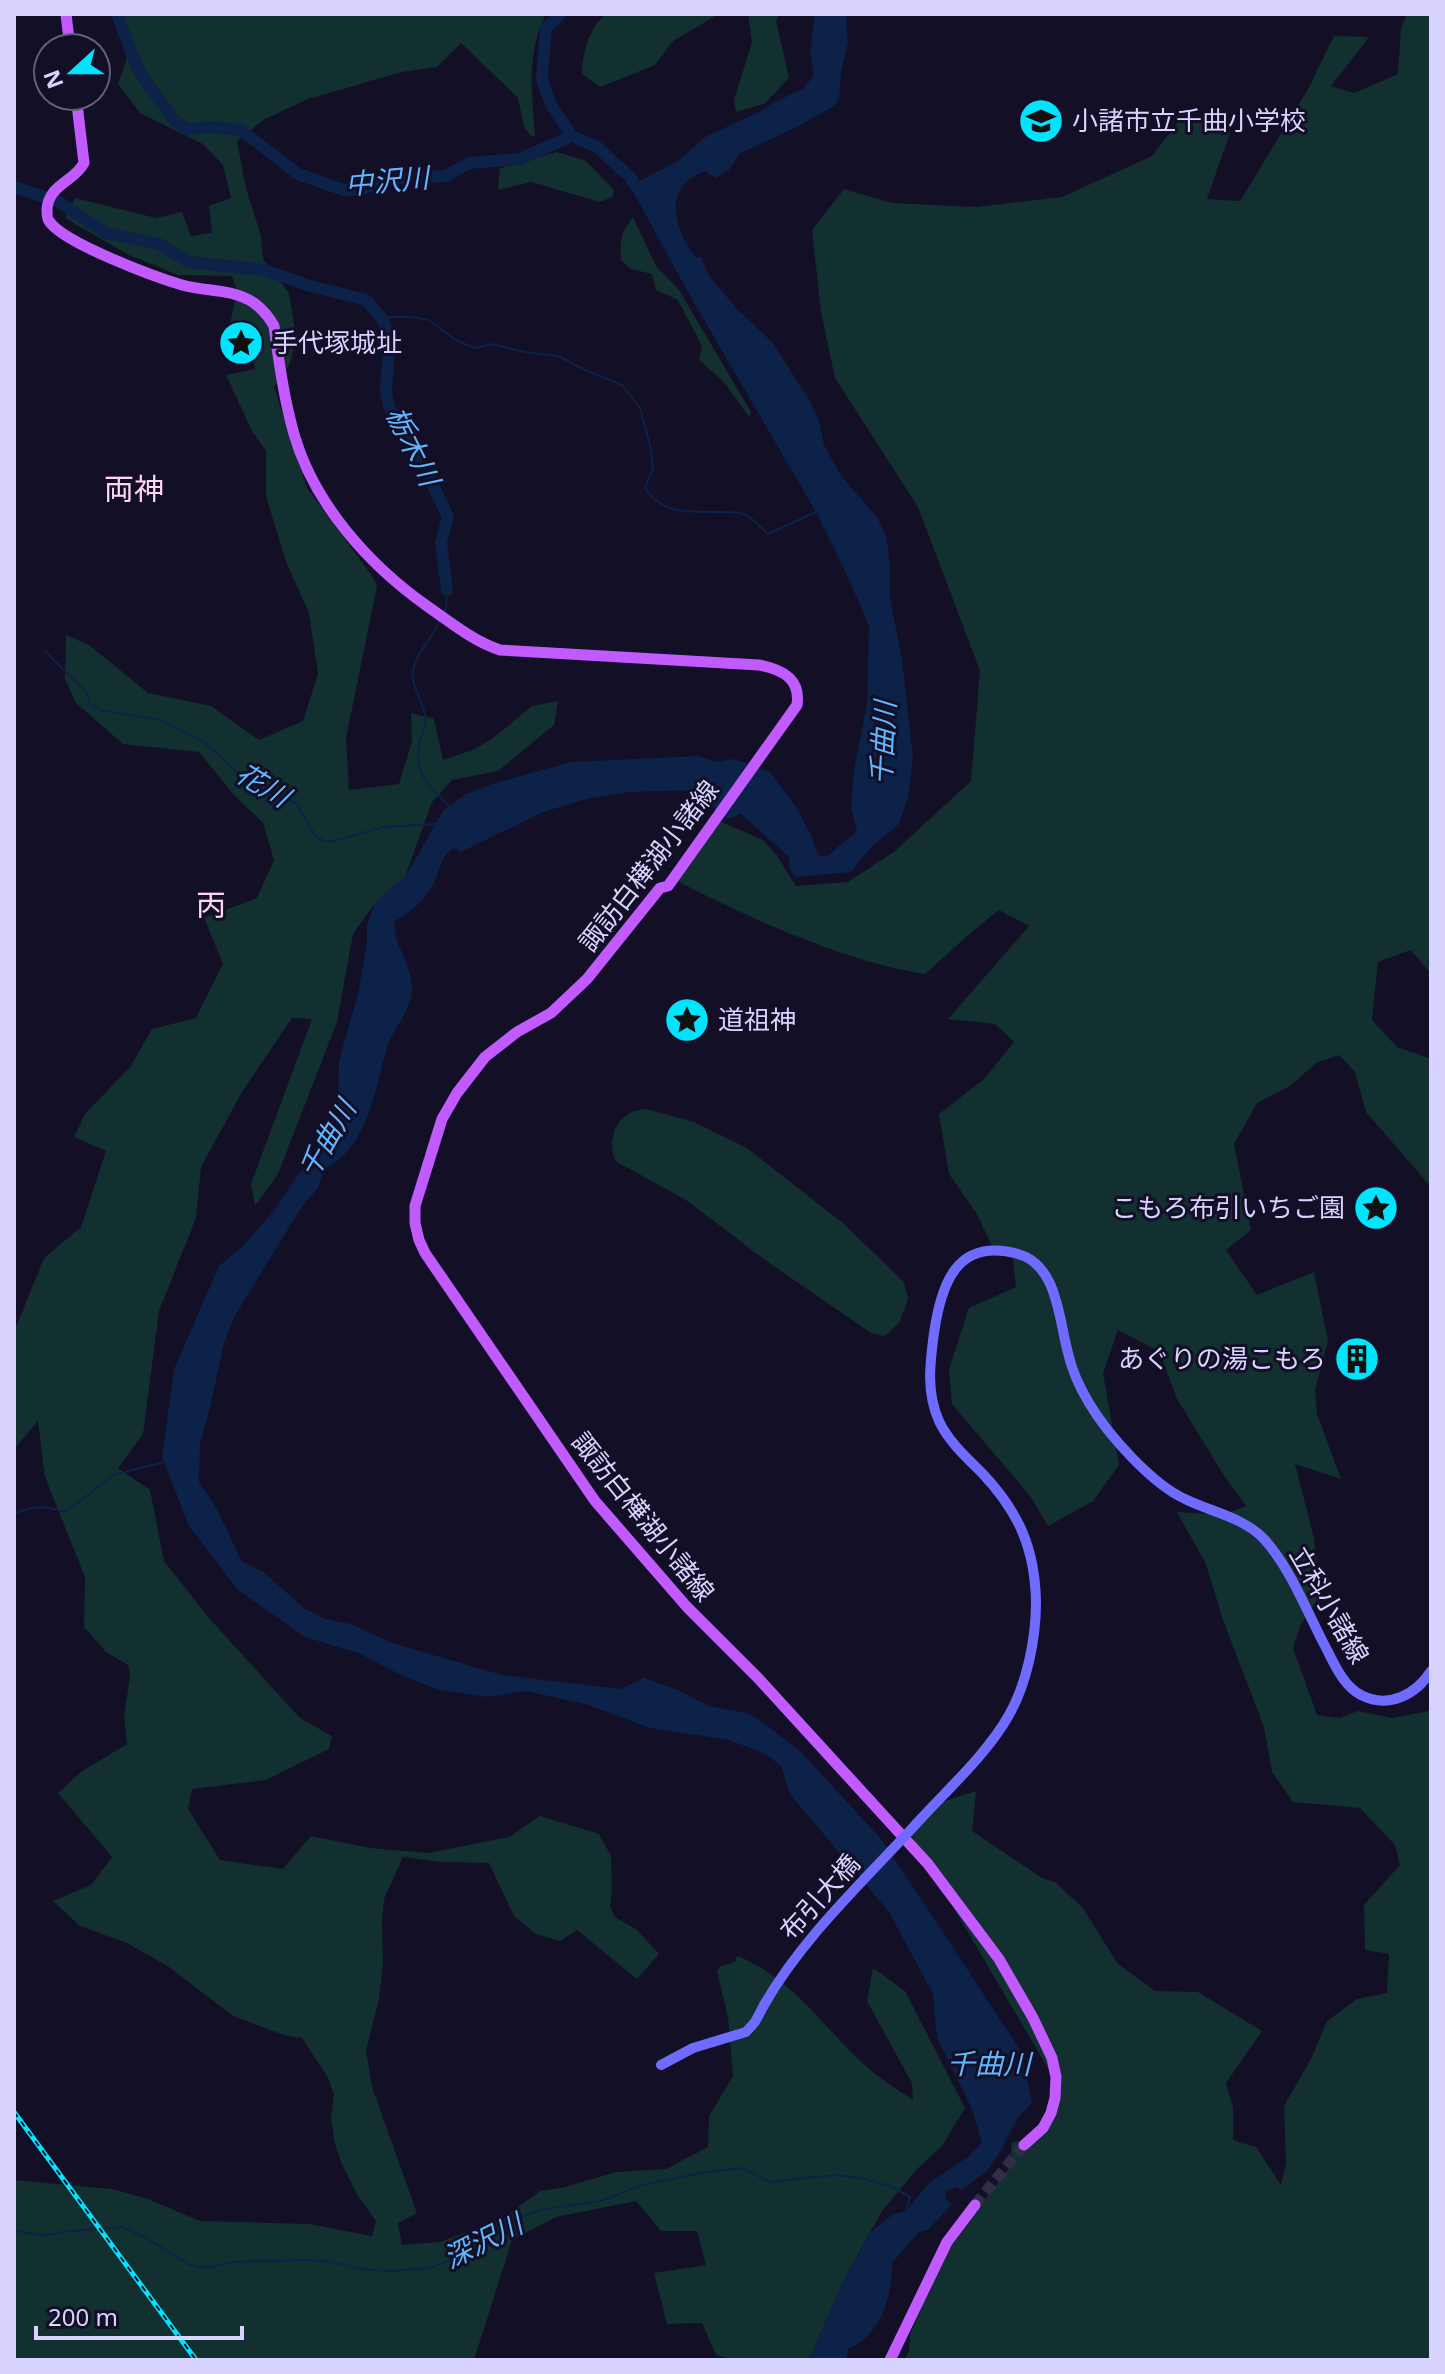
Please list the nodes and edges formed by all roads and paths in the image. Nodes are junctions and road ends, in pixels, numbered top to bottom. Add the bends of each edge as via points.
1 (78, 112) edge
2 (1431, 1671) edge
3 (916, 1824) joint
4 (661, 2065) dead end
5 (1024, 2145) tunnel mouth
6 (975, 2205) tunnel mouth
7 (890, 2360) edge

1 - 5 main road, 諏訪白樺湖小諸線 via 84,163 54,189 46,212 49,221 97,252 185,286 228,292 268,316 295,436 309,471 325,500 380,569 407,592 500,650 759,665 782,671 794,682 797,705 668,886 660,888 587,979 551,1013 485,1057 457,1093 442,1119 423,1176 415,1223 425,1253 595,1501 928,1864 999,1959 1033,2018 1056,2077 1051,2113
2 - 3 main road, 立科小諸線 via 1405,1697 1378,1700 1355,1691 1266,1541 1242,1523 1168,1491 1103,1424 1079,1386 1053,1292 1041,1269 1020,1255 977,1254 956,1267 942,1291 929,1382 944,1431 1009,1504 1025,1537 1036,1604 1032,1642 1010,1714
3 - 4 main road, 布引大橋, bridge via 804,1947 746,2032 693,2048
6 - 7 main road via 941,2254

